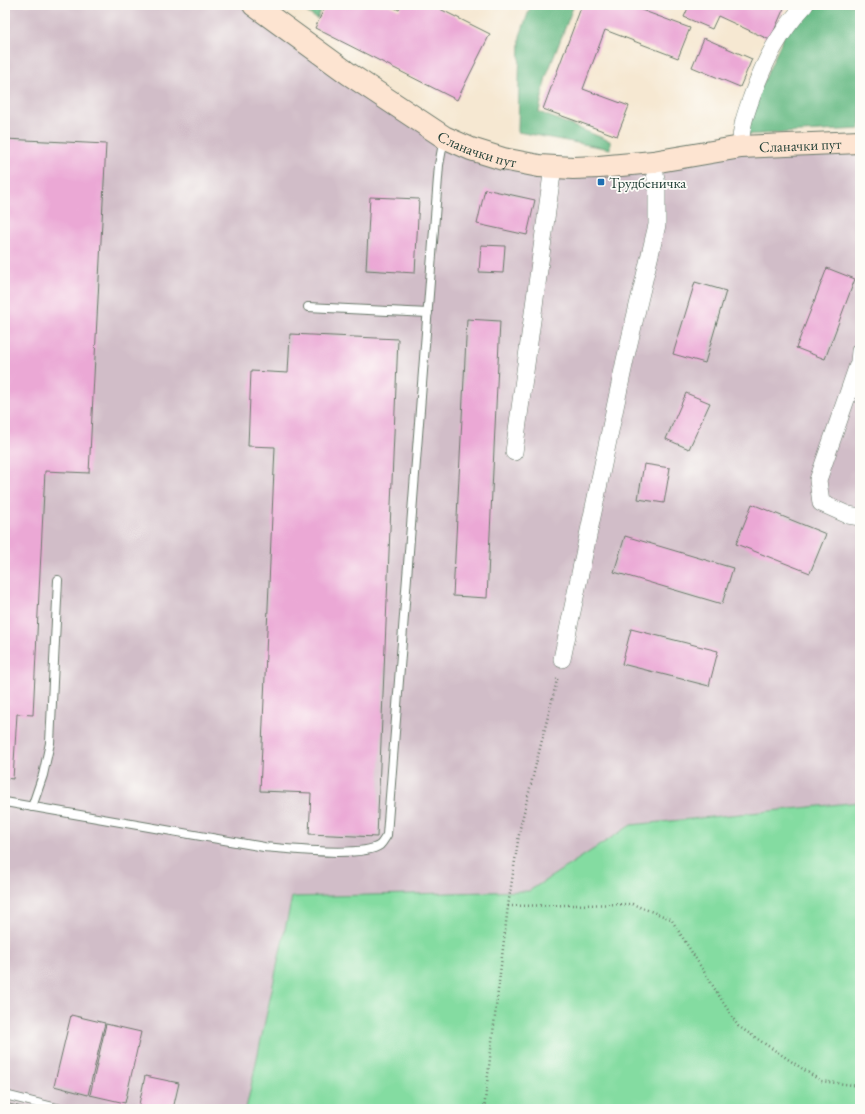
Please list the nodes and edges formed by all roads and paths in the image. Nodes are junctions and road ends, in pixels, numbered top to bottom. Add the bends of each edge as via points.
1 (254, 5) edge
2 (805, 5) edge
3 (444, 137) junction
4 (860, 142) edge
5 (740, 147) junction
6 (653, 162) junction
7 (553, 167) junction
8 (308, 307) dead end
9 (428, 313) junction
10 (860, 351) edge
11 (514, 452) dead end
12 (860, 517) edge
13 (58, 580) dead end
14 (562, 659) joint
15 (5, 802) edge
16 (32, 807) junction
17 (508, 906) junction
18 (860, 1086) edge
19 (5, 1095) edge
20 (61, 1109) edge
21 (484, 1109) edge

1 - 3 street, Сланачки пут via 349,74
2 - 5 street, Сланачки пут via 774,44 743,120
3 - 7 street, Сланачки пут via 503,159
3 - 9 lane via 439,165
4 - 5 street, Сланачки пут
5 - 6 street, Сланачки пут
6 - 7 street, Сланачки пут via 599,167
6 - 14 street via 657,185 656,225
7 - 11 street
8 - 9 lane
9 - 16 lane via 387,835 380,845 366,850 330,852 271,848
10 - 12 street via 859,362 818,480 821,503 848,515
13 - 16 lane via 50,742 44,775
14 - 17 path via 520,828
15 - 16 lane
17 - 18 path via 632,904 671,919 738,1026 822,1081
17 - 21 path
19 - 20 lane

